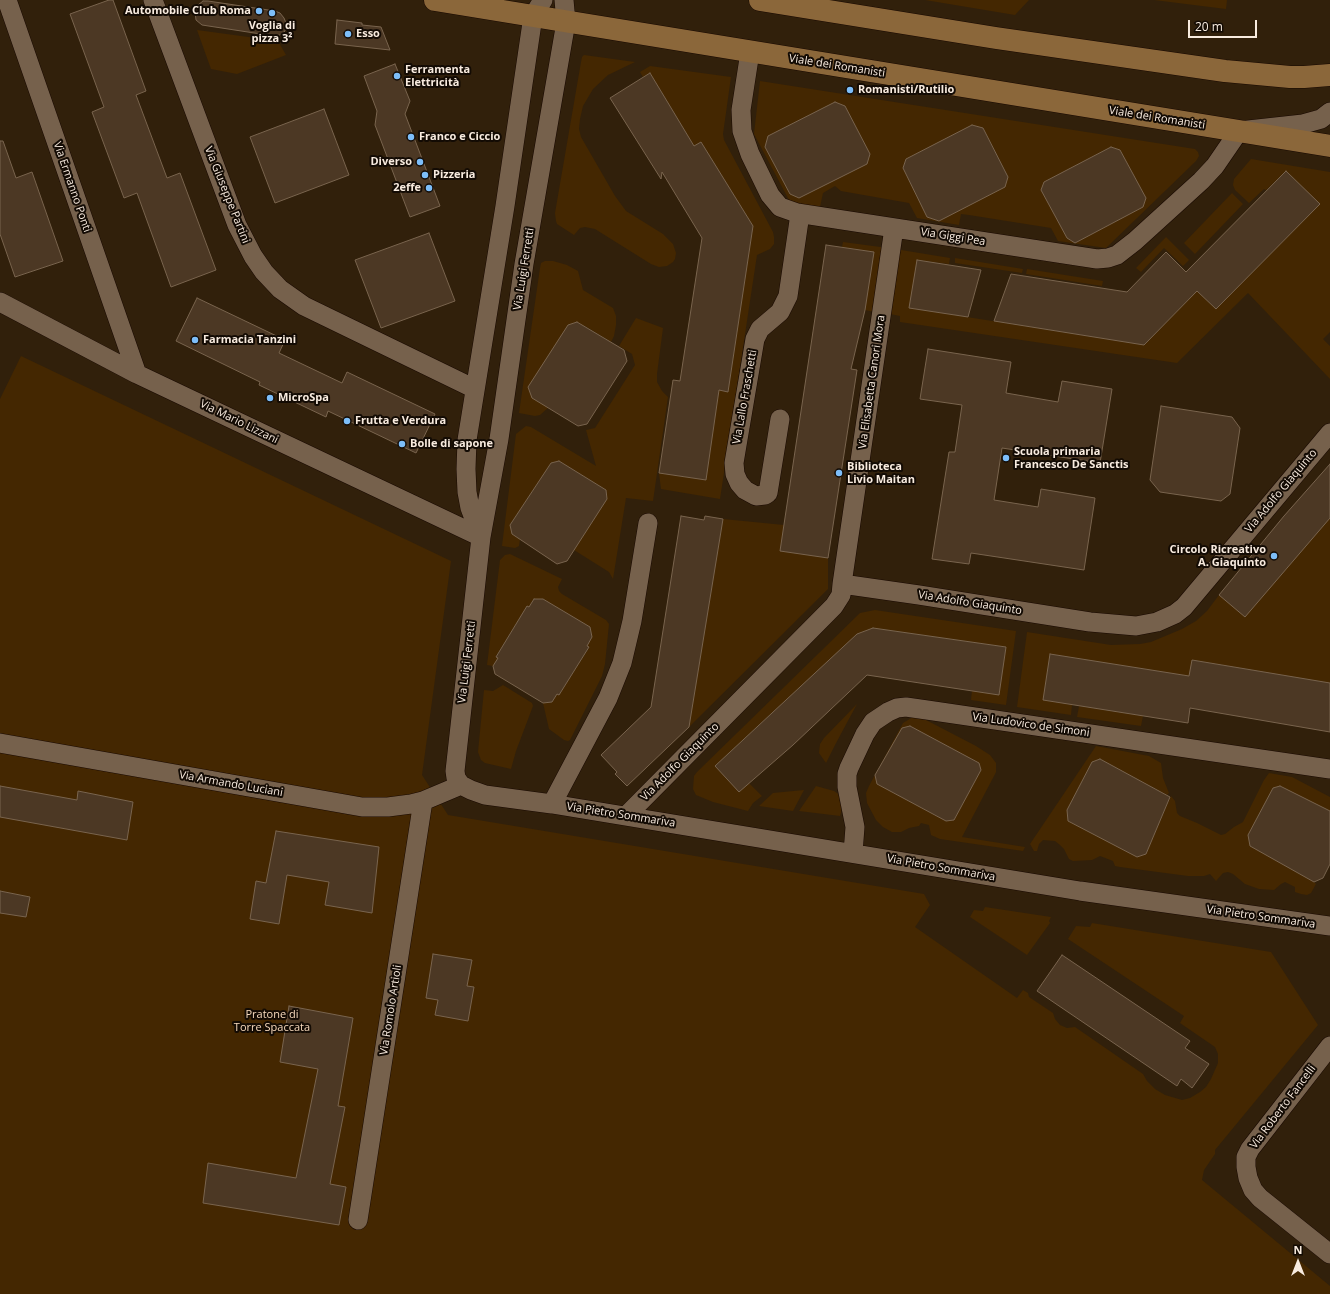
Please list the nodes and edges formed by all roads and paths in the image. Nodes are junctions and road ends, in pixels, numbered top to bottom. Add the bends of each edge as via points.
1 (7, 0) edge
2 (153, 0) edge
3 (435, 0) edge
4 (564, 0) edge
5 (760, 0) edge
6 (538, 8) edge
7 (566, 22) junction
8 (750, 52) junction
9 (1330, 75) edge
10 (1330, 112) edge
11 (1239, 131) junction
12 (1330, 146) edge
13 (800, 214) junction
14 (894, 228) junction
15 (0, 302) edge
16 (137, 374) junction
17 (475, 389) junction
18 (780, 418) dead end
19 (1330, 433) edge
20 (648, 523) dead end
21 (481, 537) junction
22 (842, 584) junction
23 (0, 743) edge
24 (1330, 769) edge
25 (461, 785) junction
26 (423, 801) junction
27 (552, 804) junction
28 (626, 816) junction
29 (853, 853) junction
30 (1330, 926) edge
31 (1330, 1046) edge
32 (358, 1220) dead end
33 (1330, 1254) edge

1 - 16 street, Via Ermanno Ponti
2 - 17 street, Via Giuseppe Partini via 237,225 264,272 280,290 304,306
3 - 6 street, Viale dei Romanisti
4 - 7 street, Via Luigi Ferretti
5 - 9 street via 1226,71 1304,78
6 - 7 street, Viale dei Romanisti
6 - 17 street, Via Luigi Ferretti
7 - 8 street, Viale dei Romanisti
7 - 21 street, Via Luigi Ferretti
8 - 11 street, Viale dei Romanisti
8 - 13 street, Via Giggi Pea via 742,110 744,140 774,202 788,211
10 - 11 street, Viale dei Romanisti via 1320,119 1303,124
11 - 12 street, Viale dei Romanisti
11 - 14 street, Via Giggi Pea via 1215,166 1201,181 1135,242 1117,255 1108,258 1088,258
13 - 14 street, Via Giggi Pea
13 - 18 street, Via Lallo Fraschetti via 788,296 780,312 760,329 755,339 735,458 735,474 745,490 756,496 768,493
14 - 22 street, Via Elisabetta Canori Mora
15 - 16 street, Via Mario Lizzani
16 - 21 street, Via Mario Lizzani
17 - 21 street, Via Luigi Ferretti via 467,440 466,469 470,508
19 - 22 street, Via Adolfo Giaquinto via 1184,607 1157,622 1136,626 1090,622
20 - 27 street, Via Pietro Sommariva via 632,621 622,663 608,698
21 - 25 street, Via Luigi Ferretti via 455,772
22 - 28 street, Via Adolfo Giaquinto via 834,606
23 - 26 street, Via Armando Luciani via 348,805 388,807
24 - 29 street, Via Ludovico de Simoni via 906,707 897,708 873,722 847,774 855,827
25 - 26 street, Via Armando Luciani
25 - 27 street, Via Pietro Sommariva via 485,794
26 - 32 street, Via Romolo Artioli
27 - 28 street, Via Pietro Sommariva
28 - 29 street, Via Pietro Sommariva
29 - 30 street, Via Pietro Sommariva via 949,870
31 - 33 street, Via Roberto Fancelli via 1250,1149 1246,1157 1246,1167 1253,1190 1260,1198

